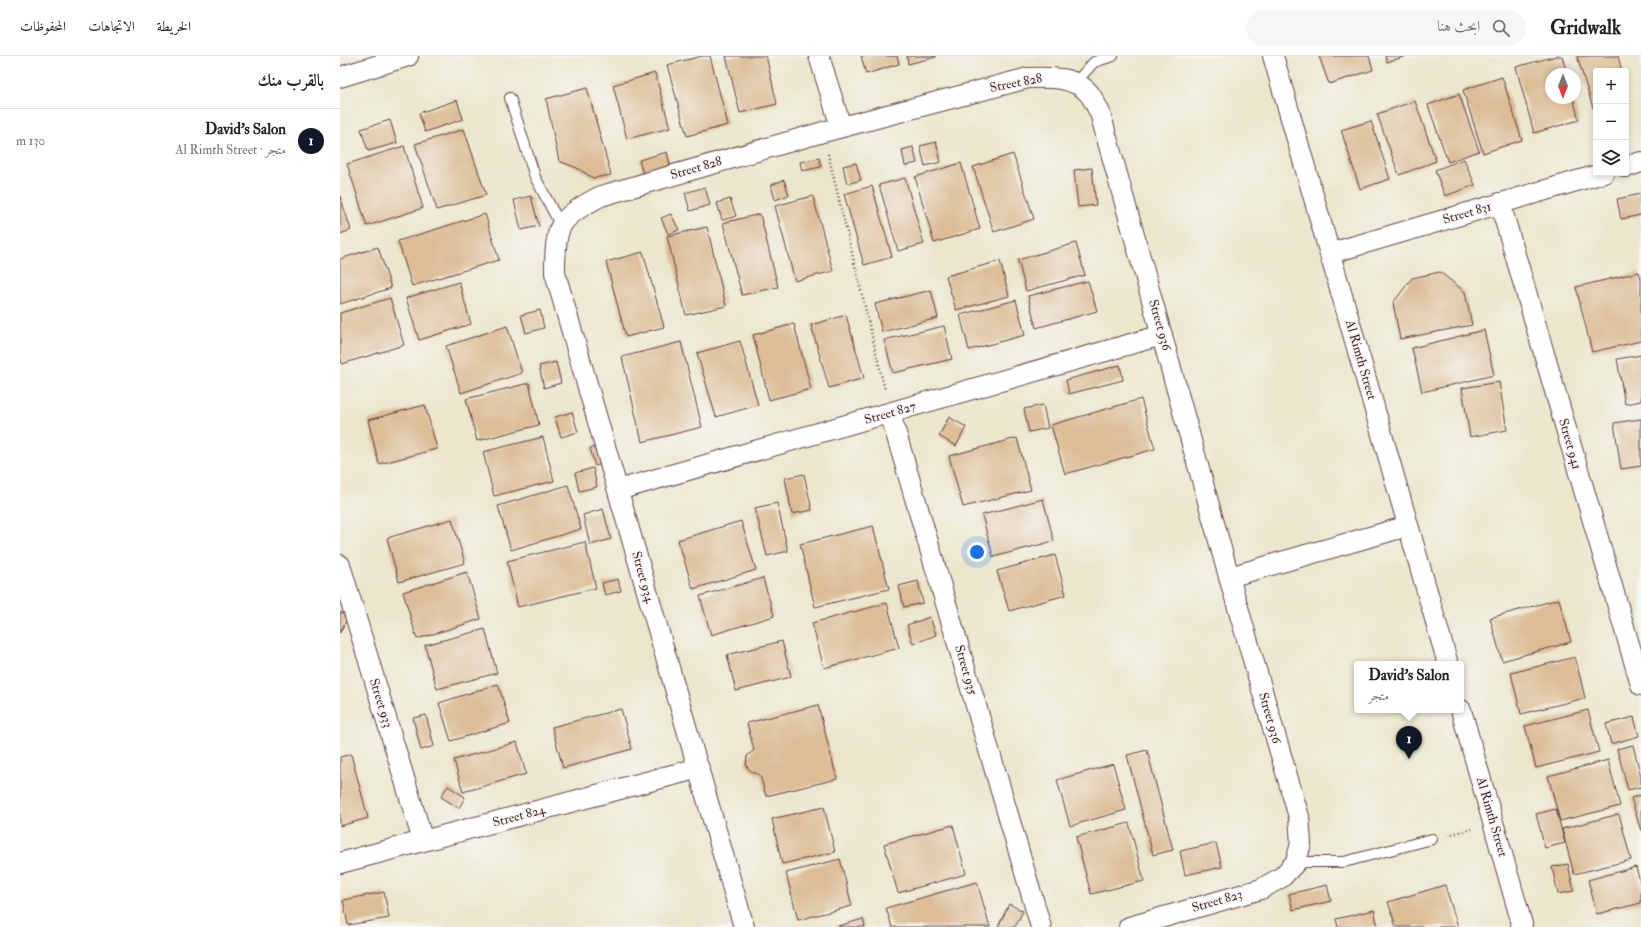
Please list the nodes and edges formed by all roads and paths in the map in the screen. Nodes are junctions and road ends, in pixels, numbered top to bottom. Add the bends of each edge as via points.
1 (408, 56) edge
2 (820, 56) edge
3 (1113, 56) edge
4 (1273, 56) edge
5 (340, 77) edge
6 (1075, 83) junction
7 (510, 98) dead end
8 (832, 130) junction
9 (1641, 162) edge
10 (1629, 166) edge
11 (1594, 176) edge
12 (1500, 203) junction
13 (561, 226) junction
14 (1331, 253) junction
15 (1162, 335) junction
16 (890, 413) junction
17 (618, 490) junction
18 (1408, 526) junction
19 (340, 568) edge
20 (1229, 577) junction
21 (1447, 661) edge
22 (1641, 685) edge
23 (1462, 713) edge
24 (699, 768) junction
25 (1494, 823) junction
26 (1432, 839) joint
27 (423, 841) junction
28 (1296, 862) junction
29 (340, 863) edge
30 (1523, 926) edge
31 (744, 927) edge
32 (1041, 927) edge
33 (1129, 927) edge

1 - 5 street
2 - 8 street
3 - 6 lane via 1094,62
4 - 14 street, Al Rimth Street
6 - 8 street, Street 828 via 1052,76 1028,78
6 - 15 street, Street 936 via 1090,95 1100,112
7 - 13 lane via 535,177
8 - 13 street, Street 828 via 601,196 578,208
8 - 16 path
9 - 10 street
11 - 12 street, Street 831
12 - 14 street, Street 831
12 - 22 street, Street 941
13 - 17 street, Street 934 via 555,250 555,273
14 - 18 street, Al Rimth Street
15 - 16 street, Street 827
15 - 20 street, Street 936
16 - 17 street, Street 827
16 - 32 street, Street 935
17 - 24 street, Street 934
18 - 20 street
18 - 21 street, Al Rimth Street
19 - 27 street, Street 933
20 - 28 street, Street 936 via 1299,817 1301,842
23 - 25 street, Al Rimth Street
24 - 27 street, Street 824
24 - 31 street, Street 934
25 - 26 path
25 - 30 street, Al Rimth Street
26 - 28 lane via 1344,862
27 - 29 street, Street 824
28 - 33 street, Street 823 via 1282,876 1261,888

